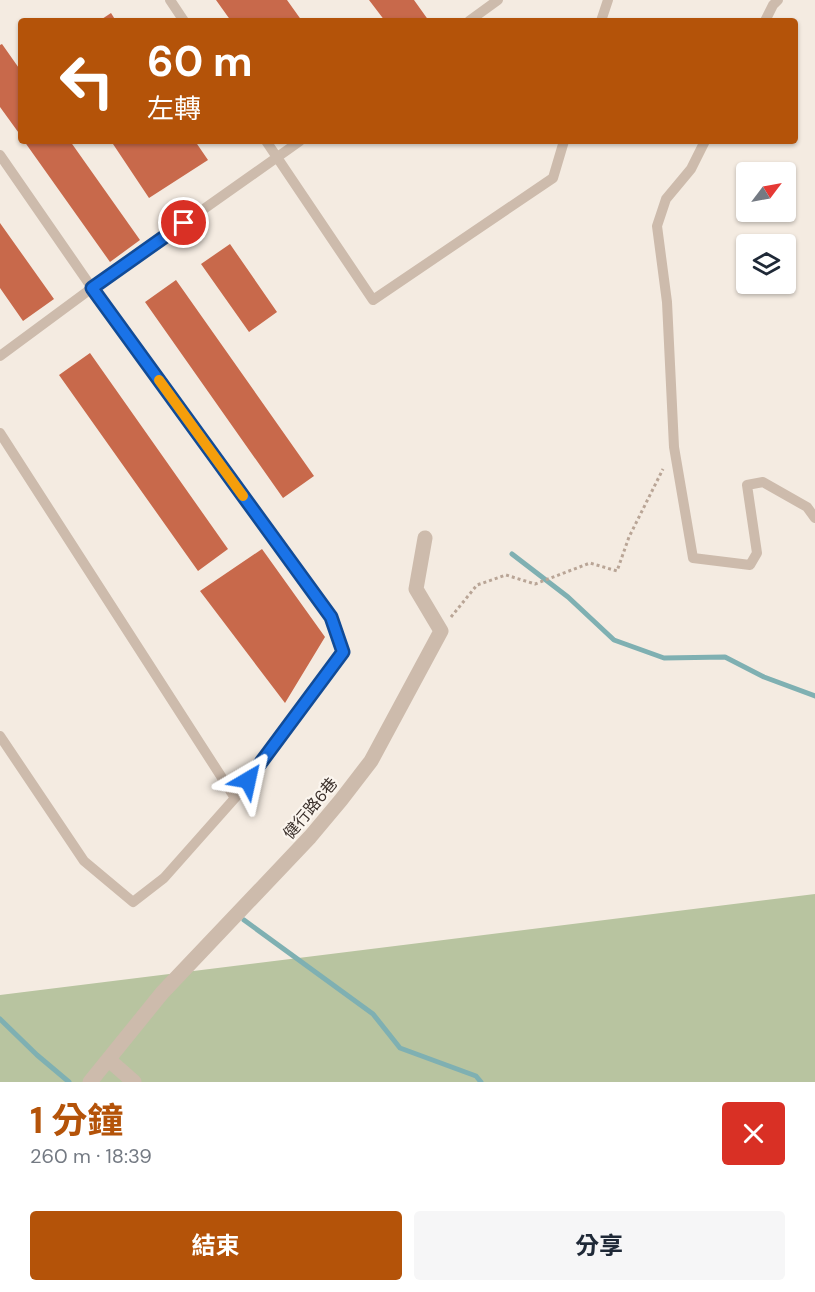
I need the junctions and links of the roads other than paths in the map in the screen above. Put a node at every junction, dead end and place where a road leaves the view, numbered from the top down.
1 (170, 0) edge
2 (498, 0) edge
3 (608, 0) edge
4 (778, 0) edge
5 (182, 18) edge
6 (473, 18) edge
7 (602, 18) edge
8 (766, 18) edge
9 (268, 144) edge
10 (296, 144) edge
11 (563, 144) edge
12 (704, 144) edge
13 (0, 155) edge
14 (277, 157) junction
15 (92, 288) junction
16 (0, 356) edge
17 (0, 433) edge
18 (815, 518) edge
19 (425, 538) dead end
20 (0, 736) edge
21 (235, 798) junction
22 (109, 1060) junction
23 (90, 1082) edge
24 (134, 1082) edge

1 - 5 lane
2 - 6 lane
3 - 7 lane
4 - 8 lane
9 - 14 lane
10 - 14 lane
11 - 14 lane
12 - 18 lane
13 - 15 lane
14 - 15 lane
15 - 16 lane
15 - 21 lane
17 - 21 lane
19 - 22 street, 健行路6巷
20 - 21 lane
22 - 23 street, 健行路6巷
22 - 24 street

